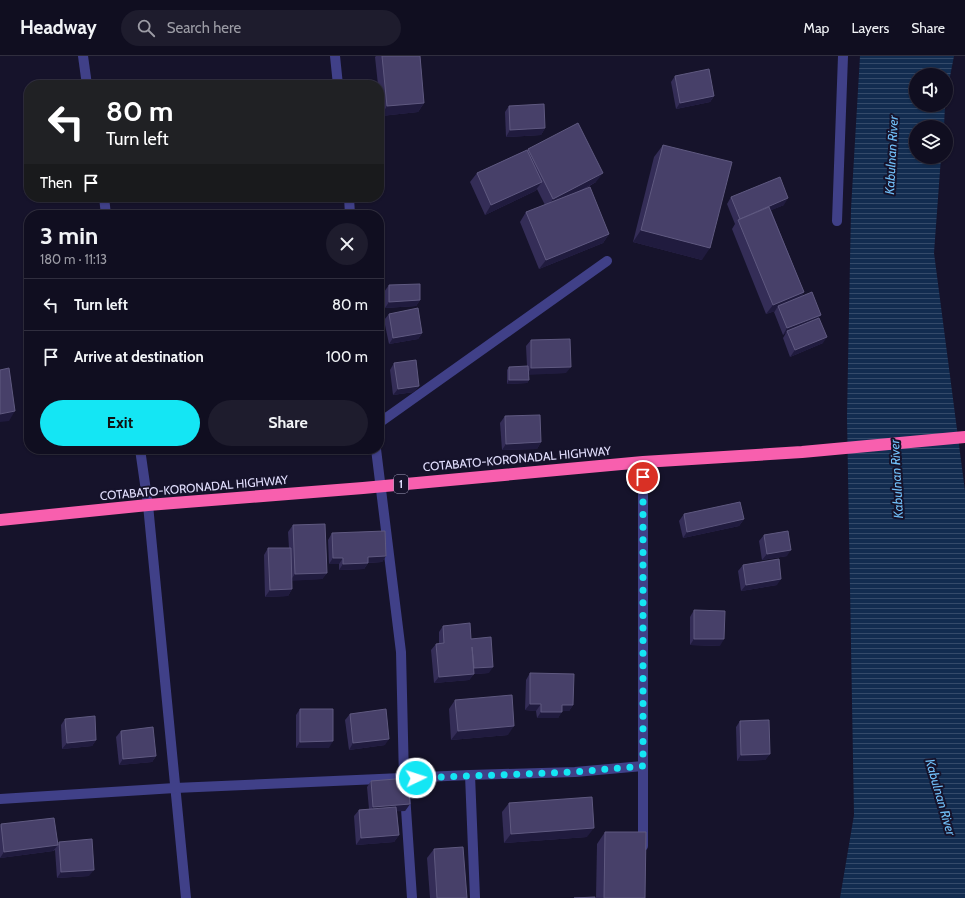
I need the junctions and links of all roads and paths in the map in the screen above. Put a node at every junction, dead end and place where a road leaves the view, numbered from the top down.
1 (83, 56) edge
2 (335, 56) edge
3 (843, 56) edge
4 (86, 80) edge
5 (337, 80) edge
6 (837, 221) dead end
7 (607, 261) dead end
8 (384, 419) edge
9 (965, 437) edge
10 (141, 454) edge
11 (377, 454) edge
12 (643, 462) junction
13 (382, 486) junction
14 (148, 505) junction
15 (0, 520) edge
16 (643, 766) junction
17 (470, 775) junction
18 (404, 779) junction
19 (175, 788) junction
20 (0, 799) edge
21 (643, 859) edge
22 (186, 898) edge
23 (412, 898) edge
24 (475, 898) edge

1 - 4 street
2 - 5 street
3 - 6 street
7 - 8 street
9 - 12 highway, COTABATO-KORONADAL HIGHWAY / 1
10 - 14 street
11 - 13 street
12 - 13 highway, COTABATO-KORONADAL HIGHWAY / 1
12 - 16 street
13 - 14 highway, COTABATO-KORONADAL HIGHWAY / 1
13 - 18 street
14 - 15 highway, COTABATO-KORONADAL HIGHWAY / 1
14 - 19 street
16 - 17 street
16 - 21 street
17 - 18 street
17 - 24 street
18 - 19 street
18 - 23 street
19 - 20 street
19 - 22 street

